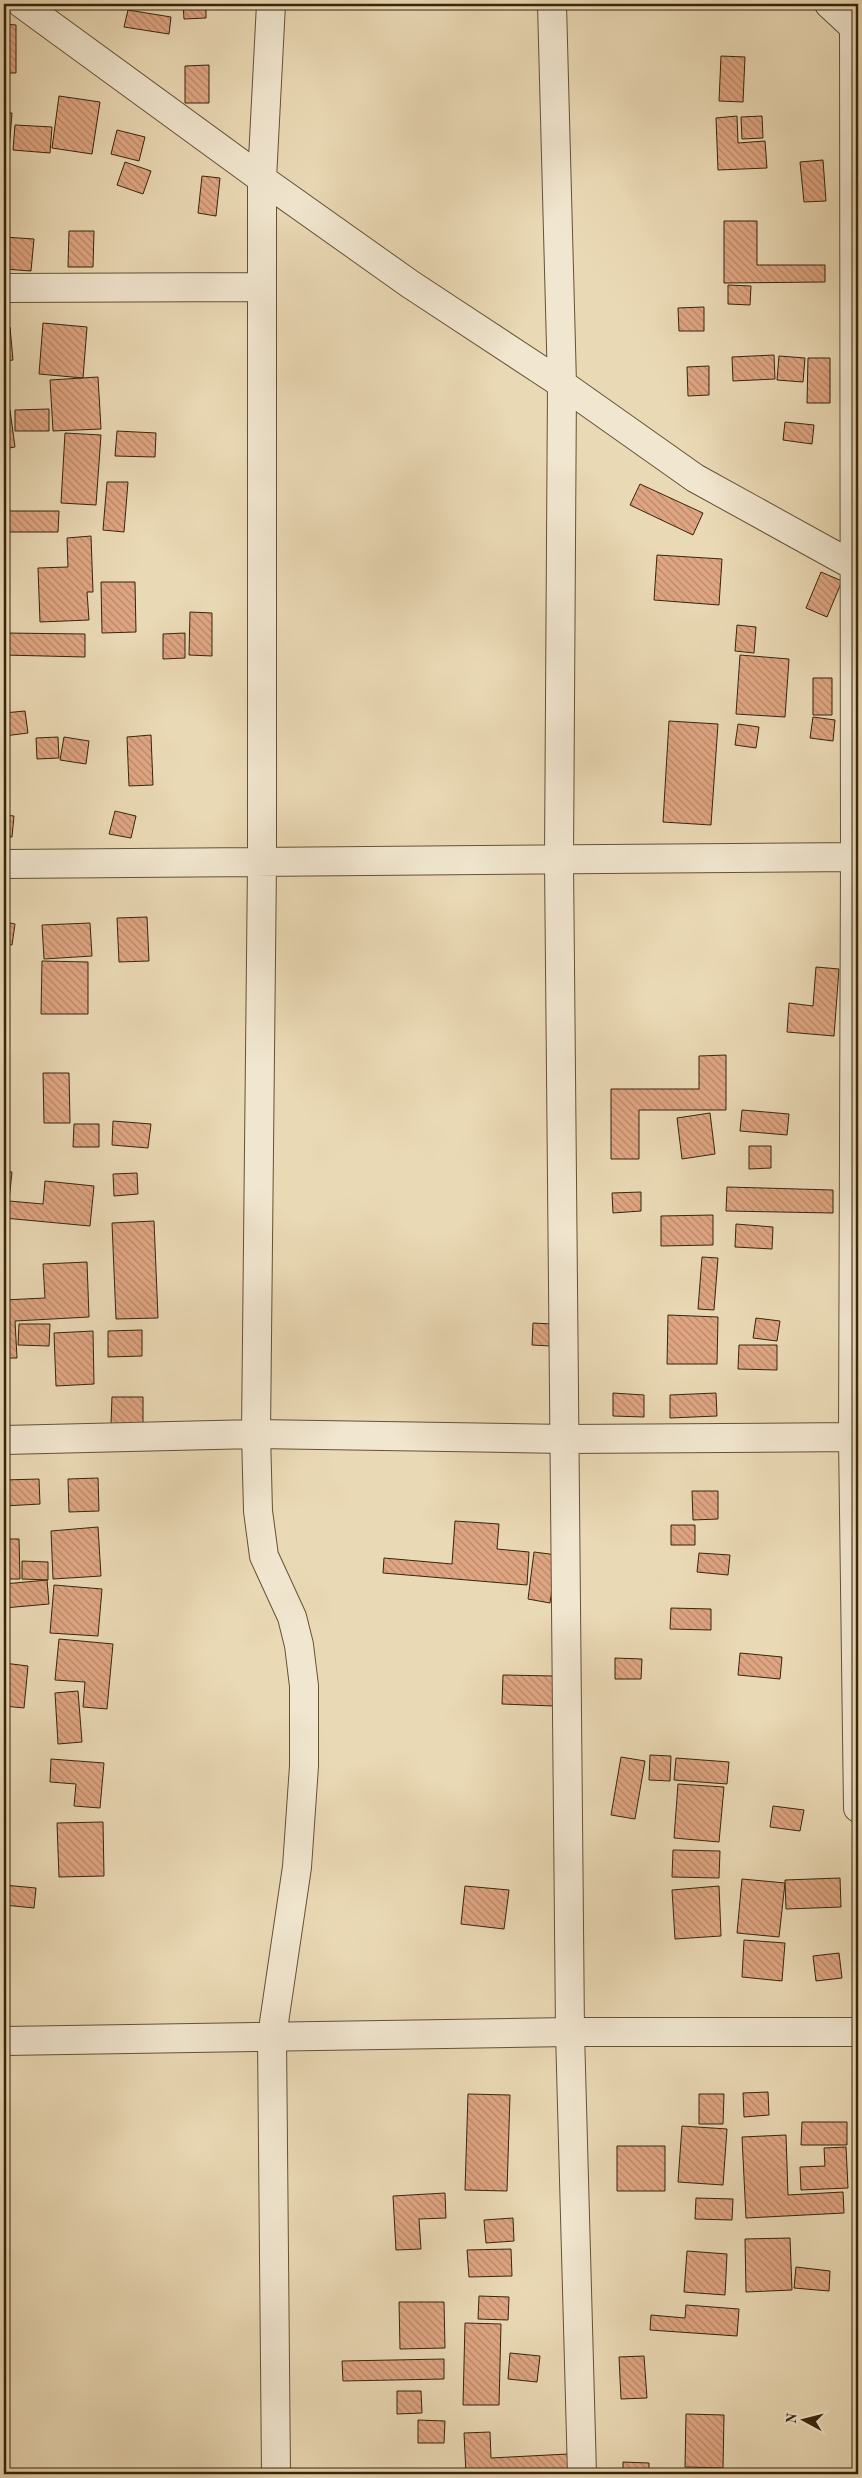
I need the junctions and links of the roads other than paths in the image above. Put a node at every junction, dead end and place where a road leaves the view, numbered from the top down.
1 (22, 4) edge
2 (270, 4) edge
3 (552, 4) edge
4 (829, 4) edge
5 (856, 28) edge
6 (262, 179) junction
7 (261, 287) junction
8 (4, 288) edge
9 (562, 384) junction
10 (857, 568) edge
11 (857, 857) edge
12 (559, 860) junction
13 (262, 863) junction
14 (4, 864) edge
15 (256, 1434) junction
16 (855, 1437) edge
17 (565, 1439) junction
18 (4, 1440) edge
19 (858, 1808) edge
20 (570, 2032) junction
21 (858, 2032) edge
22 (272, 2036) junction
23 (4, 2041) edge
24 (276, 2474) edge
25 (582, 2474) edge

1 - 6 street
2 - 6 street
3 - 9 street
4 - 5 street
5 - 10 street
6 - 7 street
6 - 9 street
7 - 8 street
7 - 13 street
9 - 10 street
9 - 12 street
10 - 11 street
11 - 12 street
11 - 16 street
12 - 13 street
12 - 17 street
13 - 14 street
13 - 15 street
15 - 17 street
15 - 18 street
15 - 22 street
16 - 17 street
16 - 19 street
17 - 20 street
20 - 21 street
20 - 22 street
20 - 25 street
22 - 23 street
22 - 24 street

